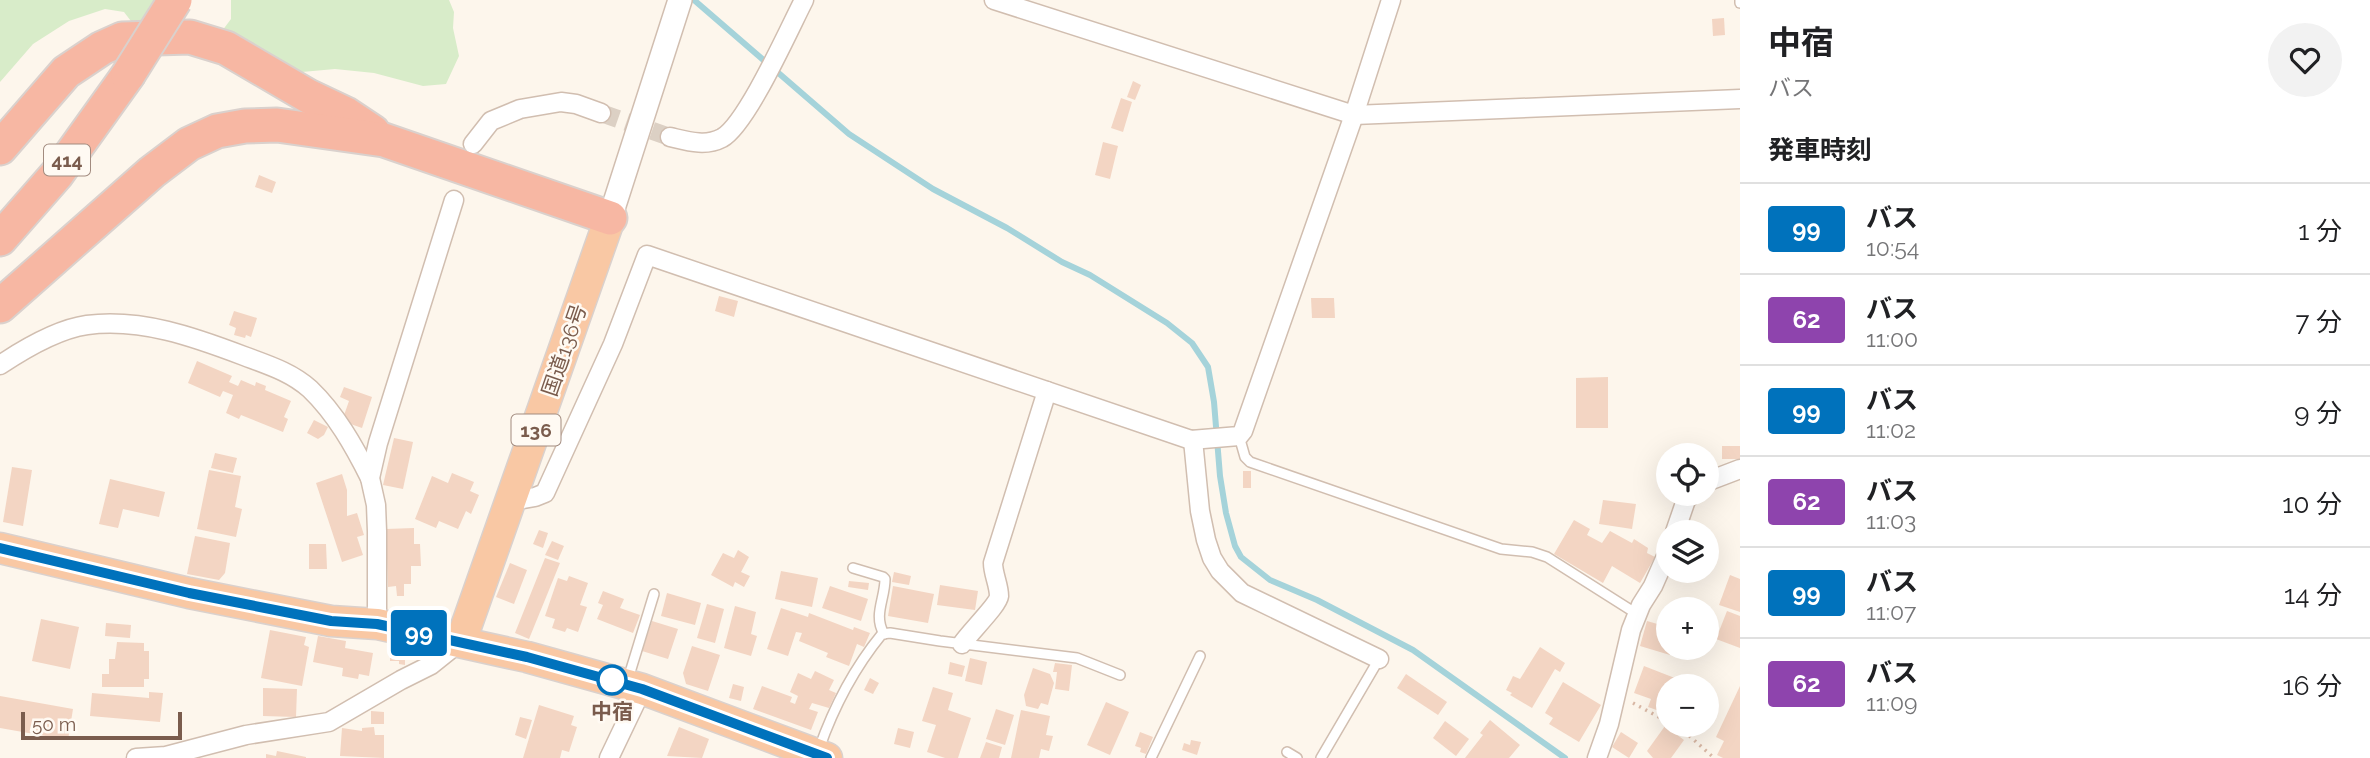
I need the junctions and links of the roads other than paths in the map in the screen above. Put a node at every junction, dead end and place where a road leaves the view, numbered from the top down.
1 (175, 0) edge
2 (680, 0) edge
3 (803, 0) edge
4 (994, 0) edge
5 (1391, 0) edge
6 (1740, 99) edge
7 (601, 113) tunnel mouth
8 (1354, 115) junction
9 (670, 137) tunnel mouth
10 (384, 140) junction
11 (474, 144) dead end
12 (0, 148) edge
13 (454, 200) dead end
14 (610, 218) junction
15 (0, 239) edge
16 (0, 306) edge
17 (0, 365) edge
18 (1047, 391) junction
19 (1237, 437) junction
20 (1195, 440) junction
21 (1740, 468) edge
22 (1719, 477) edge
23 (370, 478) junction
24 (512, 501) junction
25 (0, 548) edge
26 (853, 568) dead end
27 (1656, 579) edge
28 (654, 594) dead end
29 (1637, 614) junction
30 (377, 624) junction
31 (884, 634) junction
32 (461, 641) junction
33 (962, 644) junction
34 (1200, 656) dead end
35 (1378, 659) joint
36 (1119, 675) dead end
37 (634, 687) junction
38 (1287, 752) dead end
39 (822, 756) edge
40 (136, 758) edge
41 (609, 758) edge
42 (1151, 758) edge
43 (1297, 758) edge
44 (1321, 758) edge
45 (1597, 758) edge

1 - 15 highway, 414, bridge
2 - 14 street
3 - 9 street
4 - 8 street
5 - 8 street
6 - 8 street
7 - 11 street
8 - 19 street
10 - 12 highway
10 - 14 highway
10 - 16 highway
13 - 23 street
14 - 24 highway, 国道136号 / 136
17 - 23 street
18 - 20 street
18 - 24 street
18 - 33 street
19 - 20 street
19 - 29 lane
20 - 35 street
21 - 22 street
23 - 30 street
24 - 32 highway, 国道136号 / 136
25 - 30 highway
26 - 31 lane
27 - 29 street
28 - 37 lane
29 - 45 street
30 - 32 highway
31 - 33 lane
31 - 39 lane
32 - 37 highway
32 - 40 street
33 - 36 lane
34 - 42 lane
35 - 44 lane
37 - 39 highway
37 - 41 street
38 - 43 lane

